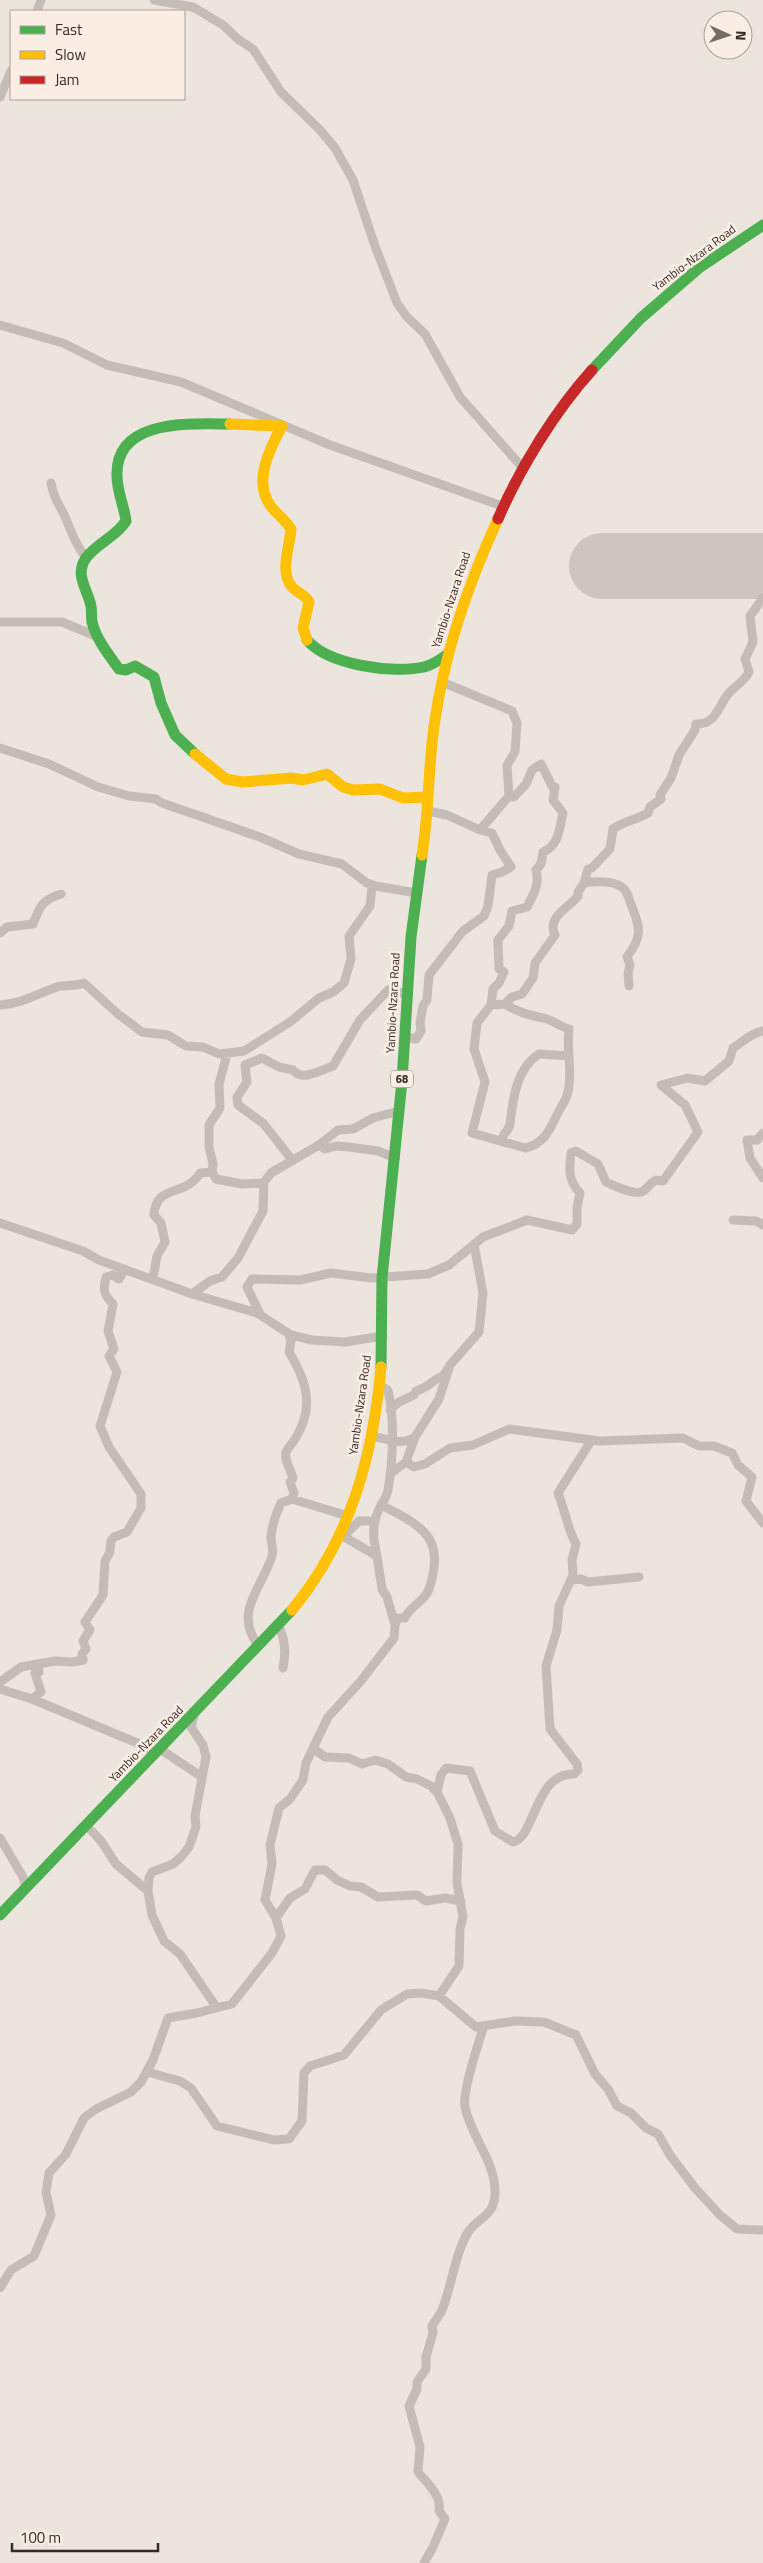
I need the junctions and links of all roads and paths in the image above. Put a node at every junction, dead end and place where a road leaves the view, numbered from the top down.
1 (154, 0) edge
2 (10, 72) edge
3 (0, 97) edge
4 (763, 225) edge
5 (0, 325) edge
6 (282, 426) junction
7 (522, 467) junction
8 (51, 483) dead end
9 (502, 506) junction
10 (86, 558) junction
11 (763, 598) edge
12 (0, 622) edge
13 (98, 637) junction
14 (448, 654) junction
15 (442, 682) junction
16 (0, 748) edge
17 (509, 796) junction
18 (428, 797) junction
19 (428, 811) junction
20 (480, 830) junction
21 (584, 883) junction
22 (376, 886) junction
23 (416, 893) junction
24 (61, 894) dead end
25 (0, 933) edge
26 (629, 986) dead end
27 (408, 996) junction
28 (505, 1004) junction
29 (0, 1005) edge
30 (491, 1005) junction
31 (763, 1031) edge
32 (405, 1037) junction
33 (227, 1054) junction
34 (569, 1056) junction
35 (237, 1097) junction
36 (220, 1108) junction
37 (399, 1111) junction
38 (763, 1134) edge
39 (502, 1141) junction
40 (319, 1145) junction
41 (395, 1158) junction
42 (292, 1160) junction
43 (212, 1172) junction
44 (763, 1178) edge
45 (264, 1183) junction
46 (733, 1220) dead end
47 (0, 1223) edge
48 (763, 1225) edge
49 (474, 1244) junction
50 (125, 1269) junction
51 (382, 1277) junction
52 (153, 1278) junction
53 (192, 1294) junction
54 (260, 1314) junction
55 (289, 1334) junction
56 (383, 1336) junction
57 (450, 1365) junction
58 (378, 1384) junction
59 (390, 1411) junction
60 (374, 1416) junction
61 (371, 1437) junction
62 (415, 1437) junction
63 (591, 1441) junction
64 (391, 1442) junction
65 (406, 1462) junction
66 (390, 1474) junction
67 (292, 1499) junction
68 (381, 1505) junction
69 (348, 1516) junction
70 (374, 1521) junction
71 (763, 1523) edge
72 (343, 1536) junction
73 (377, 1556) junction
74 (639, 1578) dead end
75 (571, 1580) junction
76 (277, 1624) junction
77 (395, 1625) junction
78 (258, 1645) junction
79 (38, 1665) junction
80 (283, 1668) dead end
81 (0, 1682) edge
82 (0, 1689) edge
83 (32, 1699) junction
84 (194, 1714) junction
85 (314, 1749) junction
86 (158, 1752) junction
87 (202, 1777) junction
88 (437, 1792) junction
89 (86, 1825) junction
90 (0, 1838) edge
91 (26, 1888) junction
92 (148, 1891) junction
93 (461, 1901) junction
94 (0, 1915) edge
95 (276, 1918) junction
96 (439, 1996) junction
97 (217, 2008) junction
98 (484, 2026) junction
99 (147, 2072) junction
100 (763, 2230) edge
101 (0, 2288) edge
102 (424, 2563) edge

1 - 7 street
2 - 3 street
4 - 7 main road, Yambio-Nzara Road / 68
5 - 6 street
6 - 9 street
6 - 10 main road
6 - 14 main road
7 - 9 main road, Yambio-Nzara Road / 68
8 - 10 street
9 - 14 main road, Yambio-Nzara Road / 68
10 - 13 main road
11 - 21 street
12 - 13 street
13 - 18 main road
14 - 15 main road, Yambio-Nzara Road / 68
15 - 17 street
15 - 18 main road, Yambio-Nzara Road / 68
16 - 22 street
17 - 20 street
17 - 30 street
18 - 19 main road, Yambio-Nzara Road / 68
19 - 20 street
19 - 23 main road, Yambio-Nzara Road / 68
20 - 32 street
21 - 26 street
21 - 28 street
22 - 23 street
22 - 33 street
23 - 27 main road, Yambio-Nzara Road / 68
24 - 25 street
27 - 32 main road, Yambio-Nzara Road / 68
27 - 35 street
28 - 30 street
28 - 34 street
29 - 33 street
30 - 39 street
31 - 49 street
32 - 37 main road, Yambio-Nzara Road / 68
33 - 36 street
34 - 39 street
34 - 39 street
35 - 36 street
35 - 42 street
36 - 43 street
37 - 40 street
37 - 41 main road, Yambio-Nzara Road / 68
38 - 44 street
40 - 41 street
40 - 42 street
41 - 51 main road, Yambio-Nzara Road / 68
42 - 45 street
43 - 45 street
43 - 52 street
45 - 53 street
46 - 48 street
47 - 50 street
49 - 51 street
49 - 57 street
50 - 52 street
50 - 79 street
51 - 54 street
51 - 56 main road, Yambio-Nzara Road / 68
52 - 53 street
53 - 54 street
54 - 55 street
55 - 56 street
55 - 67 street
56 - 58 main road, Yambio-Nzara Road / 68
57 - 59 street
57 - 62 street
58 - 59 street
58 - 60 main road, Yambio-Nzara Road / 68
59 - 60 street
59 - 64 street
60 - 61 main road, Yambio-Nzara Road / 68
61 - 64 street
61 - 69 main road, Yambio-Nzara Road / 68
62 - 64 street
62 - 65 street
63 - 65 street
63 - 71 street
63 - 75 street
64 - 66 street
65 - 66 street
66 - 68 street
67 - 69 street
67 - 78 street
68 - 70 street
68 - 77 street
69 - 72 main road, Yambio-Nzara Road / 68
70 - 72 street
70 - 73 street
72 - 73 street
72 - 76 main road, Yambio-Nzara Road / 68
73 - 77 street
74 - 75 street
75 - 88 street
76 - 78 main road, Yambio-Nzara Road / 68
76 - 80 street
77 - 85 street
78 - 84 main road, Yambio-Nzara Road / 68
79 - 81 street
79 - 83 street
82 - 83 street
83 - 86 street
84 - 86 main road, Yambio-Nzara Road / 68
84 - 87 street
85 - 88 street
85 - 95 street
86 - 87 street
86 - 89 main road, Yambio-Nzara Road / 68
87 - 92 street
88 - 93 street
89 - 91 main road, Yambio-Nzara Road / 68
89 - 92 street
90 - 91 street
91 - 94 main road, Yambio-Nzara Road / 68
92 - 97 street
93 - 95 street
93 - 96 street
95 - 97 street
96 - 98 street
96 - 99 street
97 - 99 street
98 - 100 street
98 - 102 street
99 - 101 street

